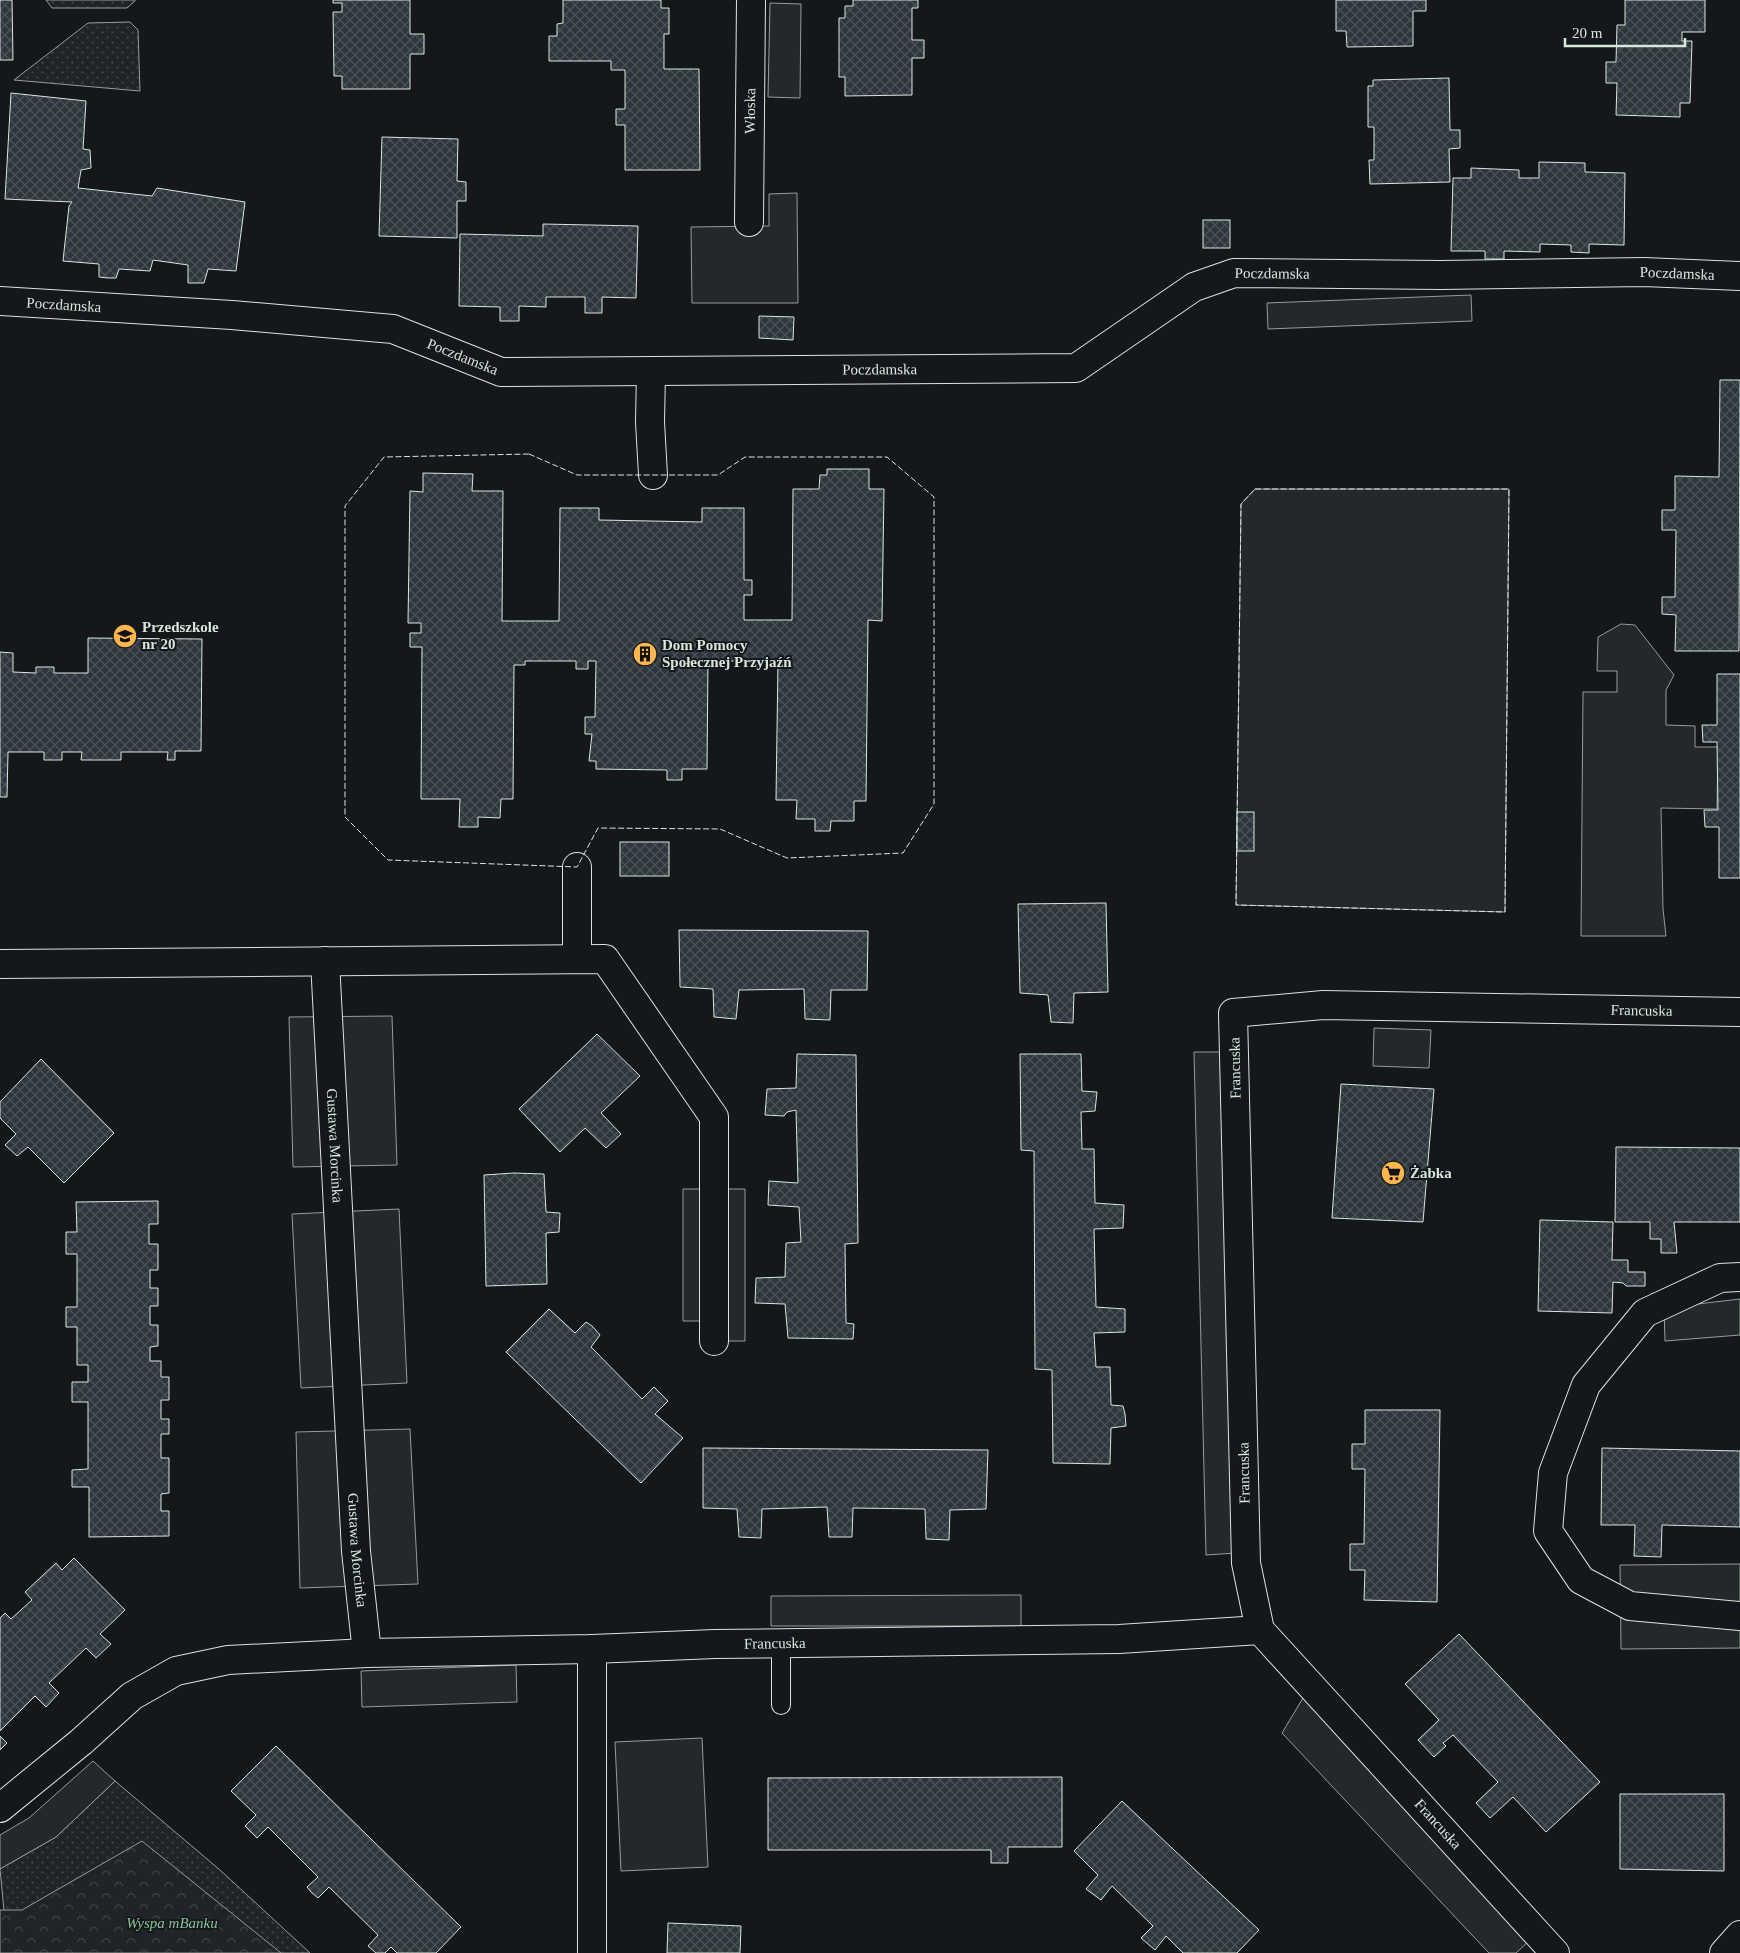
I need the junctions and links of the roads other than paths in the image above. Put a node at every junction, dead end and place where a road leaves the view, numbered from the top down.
1 (751, 0) edge
2 (749, 222) dead end
3 (1740, 276) edge
4 (0, 301) edge
5 (651, 372) junction
6 (652, 475) dead end
7 (577, 867) dead end
8 (578, 960) junction
9 (325, 962) junction
10 (0, 964) edge
11 (1740, 1012) edge
12 (1740, 1277) edge
13 (714, 1341) dead end
14 (1740, 1616) edge
15 (1260, 1630) junction
16 (781, 1644) junction
17 (592, 1650) junction
18 (367, 1654) junction
19 (781, 1705) dead end
20 (0, 1808) edge
21 (1740, 1935) edge
22 (592, 1953) edge
23 (1556, 1953) edge
24 (1724, 1953) edge

1 - 2 street, Włoska
3 - 5 street, Poczdamska
4 - 5 street, Poczdamska
5 - 6 street
7 - 8 street
8 - 9 street
8 - 13 street
9 - 10 street
9 - 18 street, Gustawa Morcinka
11 - 15 street, Francuska
12 - 14 street
15 - 16 street, Francuska
15 - 23 street, Francuska
16 - 17 street, Francuska
16 - 19 lane
17 - 18 street
17 - 22 street
18 - 20 street
21 - 24 street

